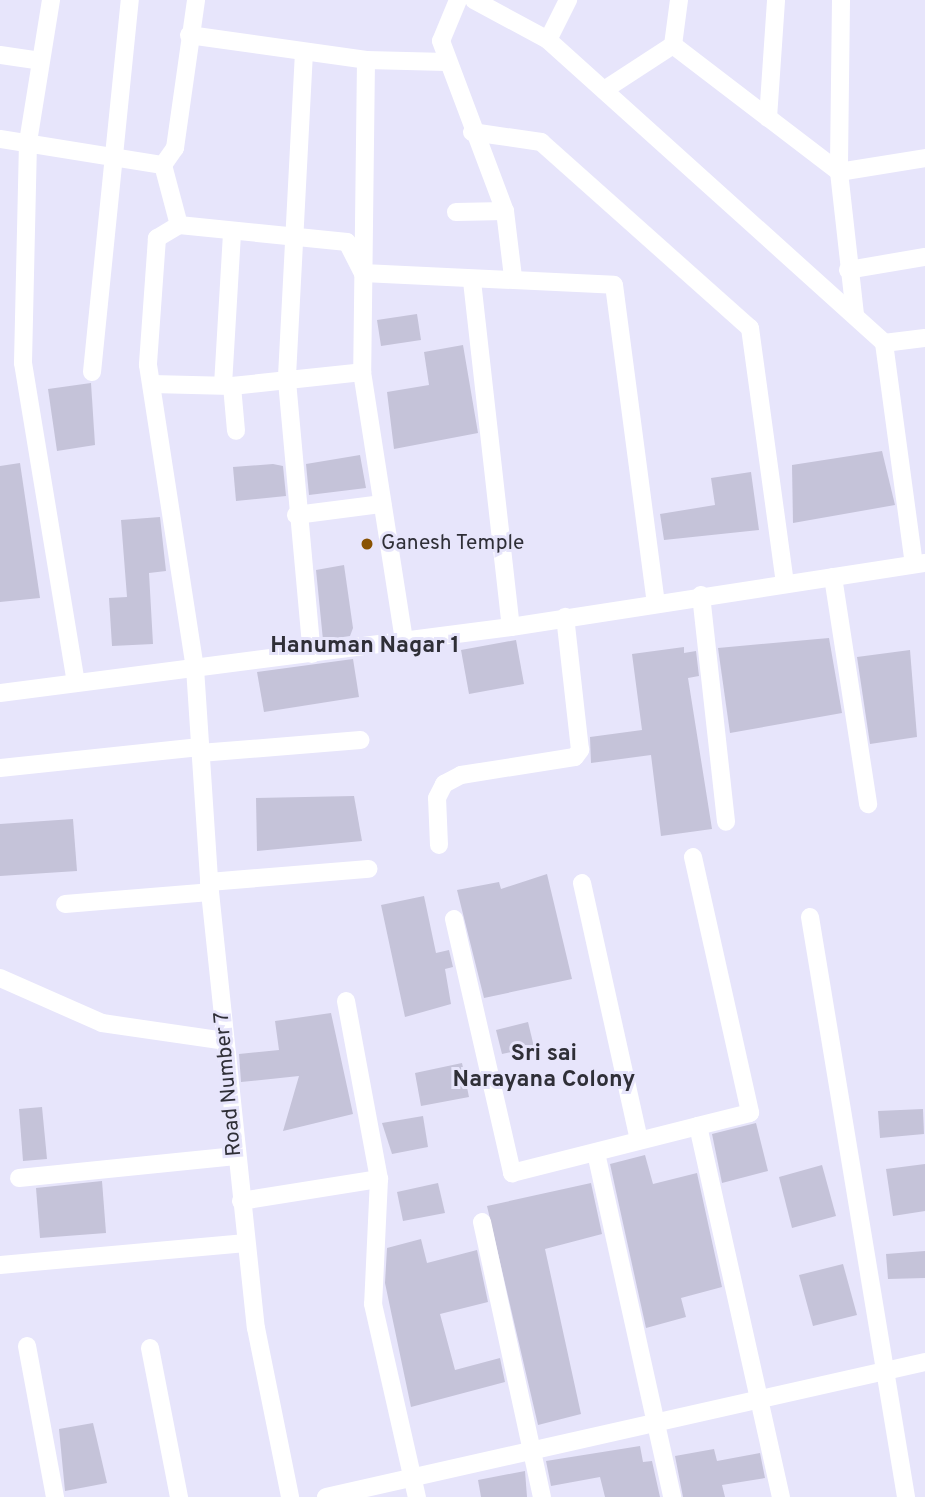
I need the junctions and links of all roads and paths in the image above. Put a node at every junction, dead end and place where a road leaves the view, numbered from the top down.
1 (51, 0) edge
2 (130, 0) edge
3 (196, 0) edge
4 (458, 0) edge
5 (474, 0) edge
6 (568, 0) edge
7 (678, 0) edge
8 (776, 0) edge
9 (841, 0) edge
10 (189, 35) junction
11 (548, 40) junction
12 (673, 45) junction
13 (304, 52) junction
14 (0, 55) edge
15 (366, 60) junction
16 (41, 61) junction
17 (447, 62) junction
18 (604, 90) junction
19 (768, 118) junction
20 (472, 132) junction
21 (0, 139) edge
22 (28, 142) junction
23 (112, 154) junction
24 (925, 158) edge
25 (163, 165) junction
26 (839, 172) junction
27 (505, 211) junction
28 (456, 212) dead end
29 (179, 225) junction
30 (232, 232) junction
31 (295, 237) junction
32 (925, 257) edge
33 (848, 270) junction
34 (362, 272) junction
35 (513, 277) junction
36 (472, 281) junction
37 (855, 315) junction
38 (925, 338) edge
39 (884, 343) junction
40 (92, 372) dead end
41 (362, 372) junction
42 (287, 381) junction
43 (152, 384) junction
44 (227, 385) junction
45 (236, 431) dead end
46 (382, 504) junction
47 (296, 515) junction
48 (920, 564) edge
49 (833, 577) junction
50 (785, 584) junction
51 (701, 595) junction
52 (656, 602) junction
53 (565, 617) junction
54 (511, 627) junction
55 (404, 640) junction
56 (312, 654) junction
57 (195, 668) junction
58 (76, 683) junction
59 (0, 693) edge
60 (360, 740) dead end
61 (200, 750) junction
62 (0, 768) edge
63 (869, 804) dead end
64 (726, 822) dead end
65 (439, 845) dead end
66 (693, 857) dead end
67 (368, 869) dead end
68 (582, 883) dead end
69 (210, 887) junction
70 (65, 904) dead end
71 (810, 917) dead end
72 (454, 919) dead end
73 (0, 978) edge
74 (346, 1001) dead end
75 (225, 1041) junction
76 (698, 1126) junction
77 (639, 1140) junction
78 (596, 1153) junction
79 (236, 1156) junction
80 (19, 1178) dead end
81 (379, 1179) junction
82 (241, 1201) junction
83 (482, 1222) dead end
84 (246, 1243) junction
85 (0, 1265) edge
86 (27, 1346) dead end
87 (150, 1348) dead end
88 (925, 1362) edge
89 (883, 1371) junction
90 (760, 1399) junction
91 (655, 1422) junction
92 (532, 1450) junction
93 (412, 1476) junction
94 (55, 1497) edge
95 (179, 1497) edge
96 (290, 1497) edge
97 (327, 1497) edge
98 (417, 1497) edge
99 (542, 1497) edge
100 (672, 1497) edge
101 (781, 1497) edge
102 (906, 1497) edge

1 - 16 street
2 - 23 street
3 - 10 street
4 - 17 street
5 - 11 street
6 - 11 street
7 - 12 street
8 - 19 street
9 - 26 street
10 - 13 street
10 - 25 street
11 - 18 street
12 - 18 street
12 - 19 street
13 - 15 street
13 - 31 street
14 - 16 street
15 - 17 street
15 - 34 street
16 - 22 street
17 - 20 street
18 - 37 street
19 - 26 street
20 - 27 street
20 - 50 street
21 - 22 street
22 - 23 street
22 - 58 street
23 - 25 street
23 - 40 street
24 - 26 street
25 - 29 street
26 - 33 street
27 - 28 street
27 - 35 street
29 - 30 street
29 - 43 street, Road Number 7
30 - 31 street
30 - 44 street
31 - 34 street
31 - 42 street
32 - 33 street
33 - 37 street
34 - 36 street
34 - 41 street
35 - 36 street
35 - 52 street
36 - 54 street
37 - 39 street
38 - 39 street
39 - 48 street
41 - 42 street
41 - 46 street
42 - 44 street
42 - 47 street
43 - 44 street
43 - 57 street, Road Number 7
44 - 45 street
46 - 47 street
46 - 55 street
47 - 56 street
48 - 49 street
49 - 50 street
49 - 63 street
50 - 51 street
51 - 52 street
51 - 64 street
52 - 53 street
53 - 54 street
53 - 65 street
54 - 55 street
55 - 56 street
56 - 57 street
57 - 58 street
57 - 61 street, Road Number 7
58 - 59 street
60 - 61 street
61 - 62 street
61 - 69 street, Road Number 7
66 - 76 street
67 - 69 street
68 - 77 street
69 - 70 street
69 - 75 street, Road Number 7
71 - 89 street
72 - 78 street
73 - 75 street
74 - 81 street
75 - 79 street, Road Number 7
76 - 77 street
76 - 90 street
77 - 78 street
78 - 91 street
79 - 80 street
79 - 82 street, Road Number 7
81 - 82 street
81 - 93 street
82 - 84 street, Road Number 7
83 - 92 street
84 - 85 street
84 - 96 street, Road Number 7
86 - 94 street
87 - 95 street
88 - 89 street
89 - 90 street
89 - 102 street
90 - 91 street
90 - 101 street
91 - 92 street
91 - 100 street
92 - 93 street
92 - 99 street
93 - 97 street
93 - 98 street

